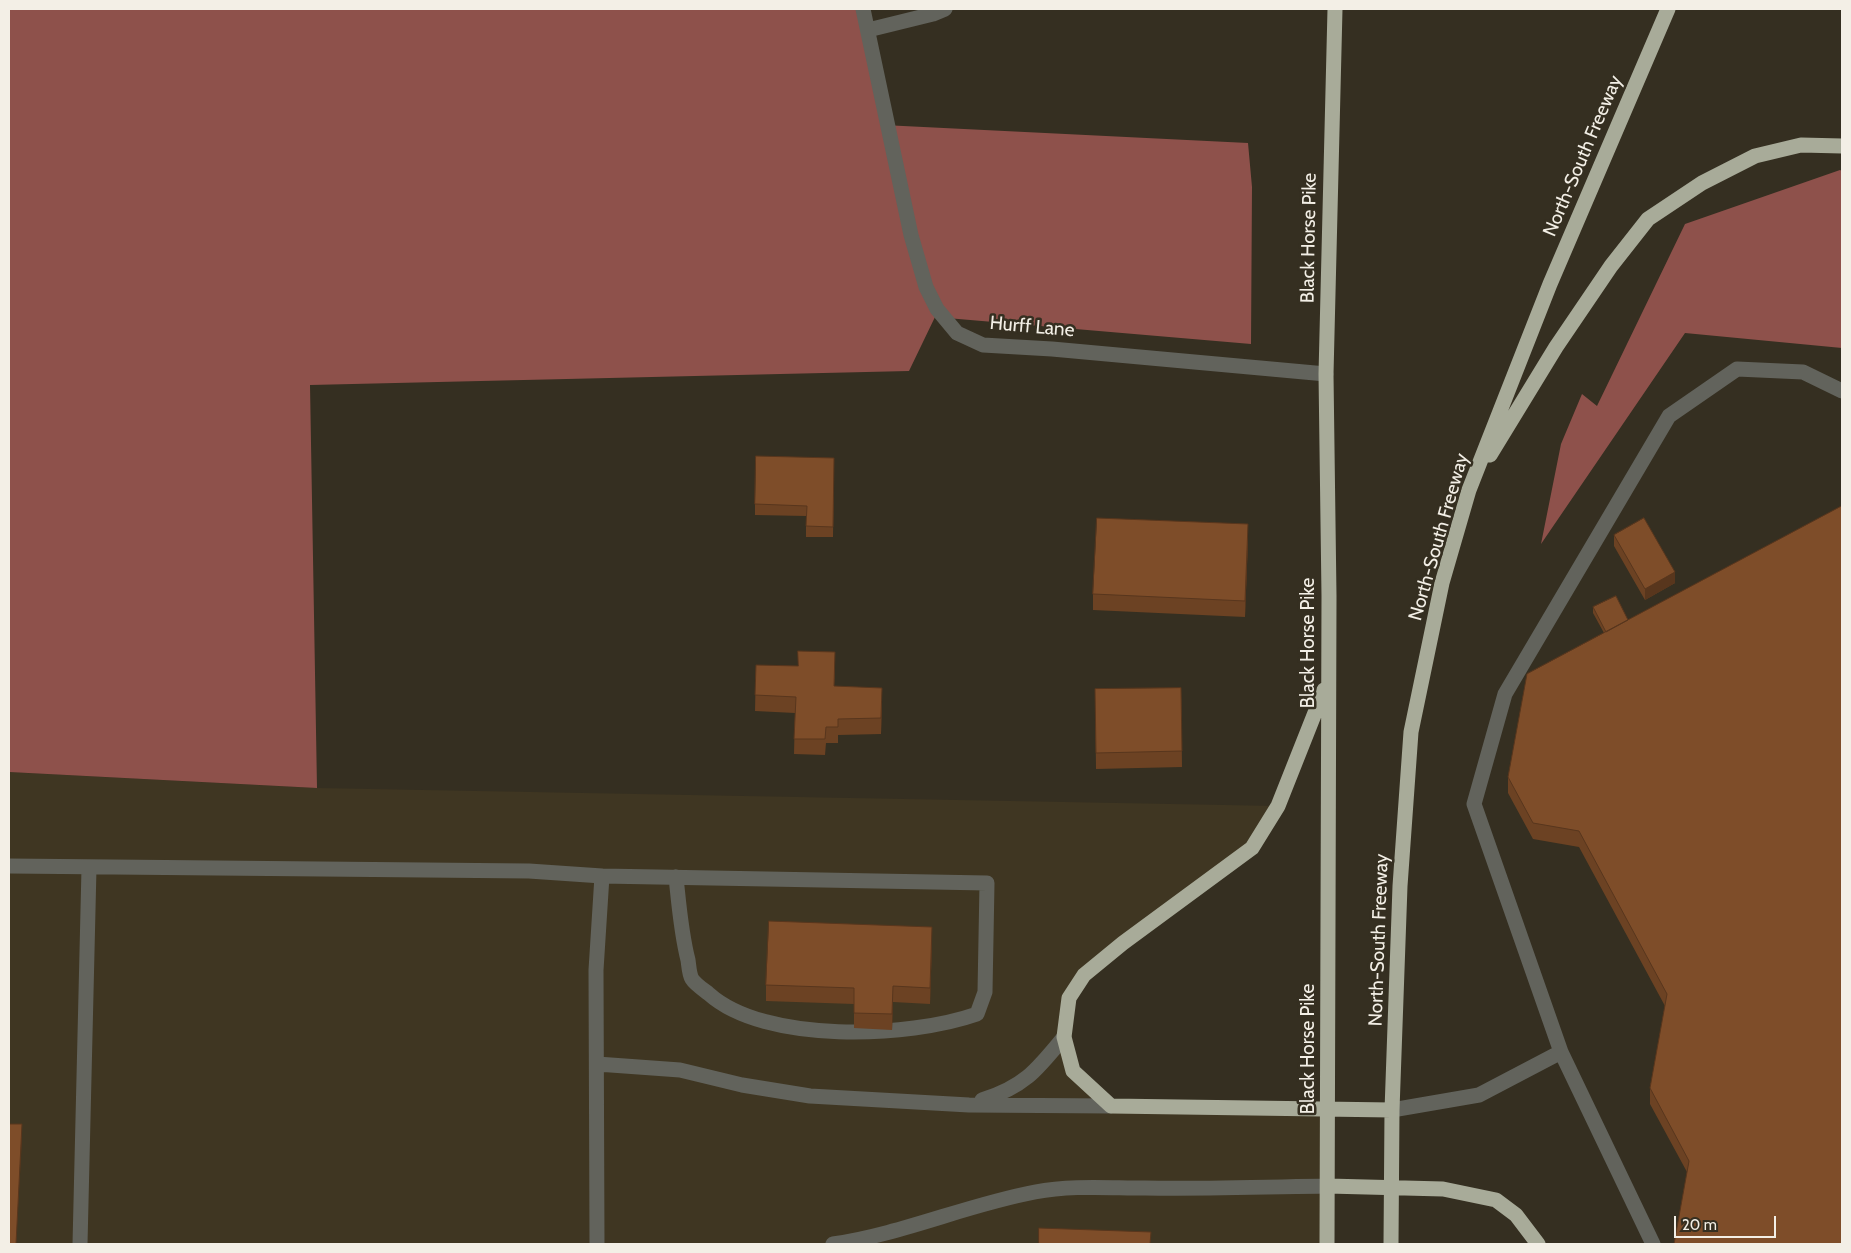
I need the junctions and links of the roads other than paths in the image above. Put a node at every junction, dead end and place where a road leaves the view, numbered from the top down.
1 (863, 9) edge
2 (945, 9) edge
3 (1335, 9) edge
4 (1668, 9) edge
5 (868, 30) junction
6 (1842, 146) edge
7 (1326, 374) junction
8 (1842, 391) edge
9 (1469, 490) junction
10 (1328, 681) junction
11 (9, 866) edge
12 (89, 868) junction
13 (602, 876) junction
14 (676, 877) junction
15 (1064, 1037) junction
16 (1561, 1052) junction
17 (597, 1064) junction
18 (969, 1105) junction
19 (1111, 1106) junction
20 (1329, 1107) junction
21 (1392, 1110) junction
22 (1328, 1186) junction
23 (1391, 1186) junction
24 (80, 1244) edge
25 (597, 1244) edge
26 (833, 1244) edge
27 (1327, 1244) edge
28 (1391, 1244) edge
29 (1538, 1244) edge
30 (1653, 1244) edge

1 - 5 street, Hurff Lane
2 - 5 street
3 - 7 highway, Black Horse Pike
4 - 9 highway, North-South Freeway
5 - 7 street, Hurff Lane
6 - 9 highway
7 - 10 highway, Black Horse Pike
8 - 16 street
9 - 21 highway, North-South Freeway
10 - 15 highway
10 - 20 highway, Black Horse Pike
11 - 12 street
12 - 13 street
12 - 24 street
13 - 14 street
13 - 17 street
14 - 14 street
15 - 18 street
15 - 19 highway
16 - 21 street
16 - 30 street
17 - 18 street
17 - 25 street
18 - 19 street
19 - 20 highway
20 - 21 highway
20 - 22 highway, Black Horse Pike
21 - 23 highway
22 - 23 highway
22 - 26 street
22 - 27 highway, Black Horse Pike
23 - 28 highway
23 - 29 highway

